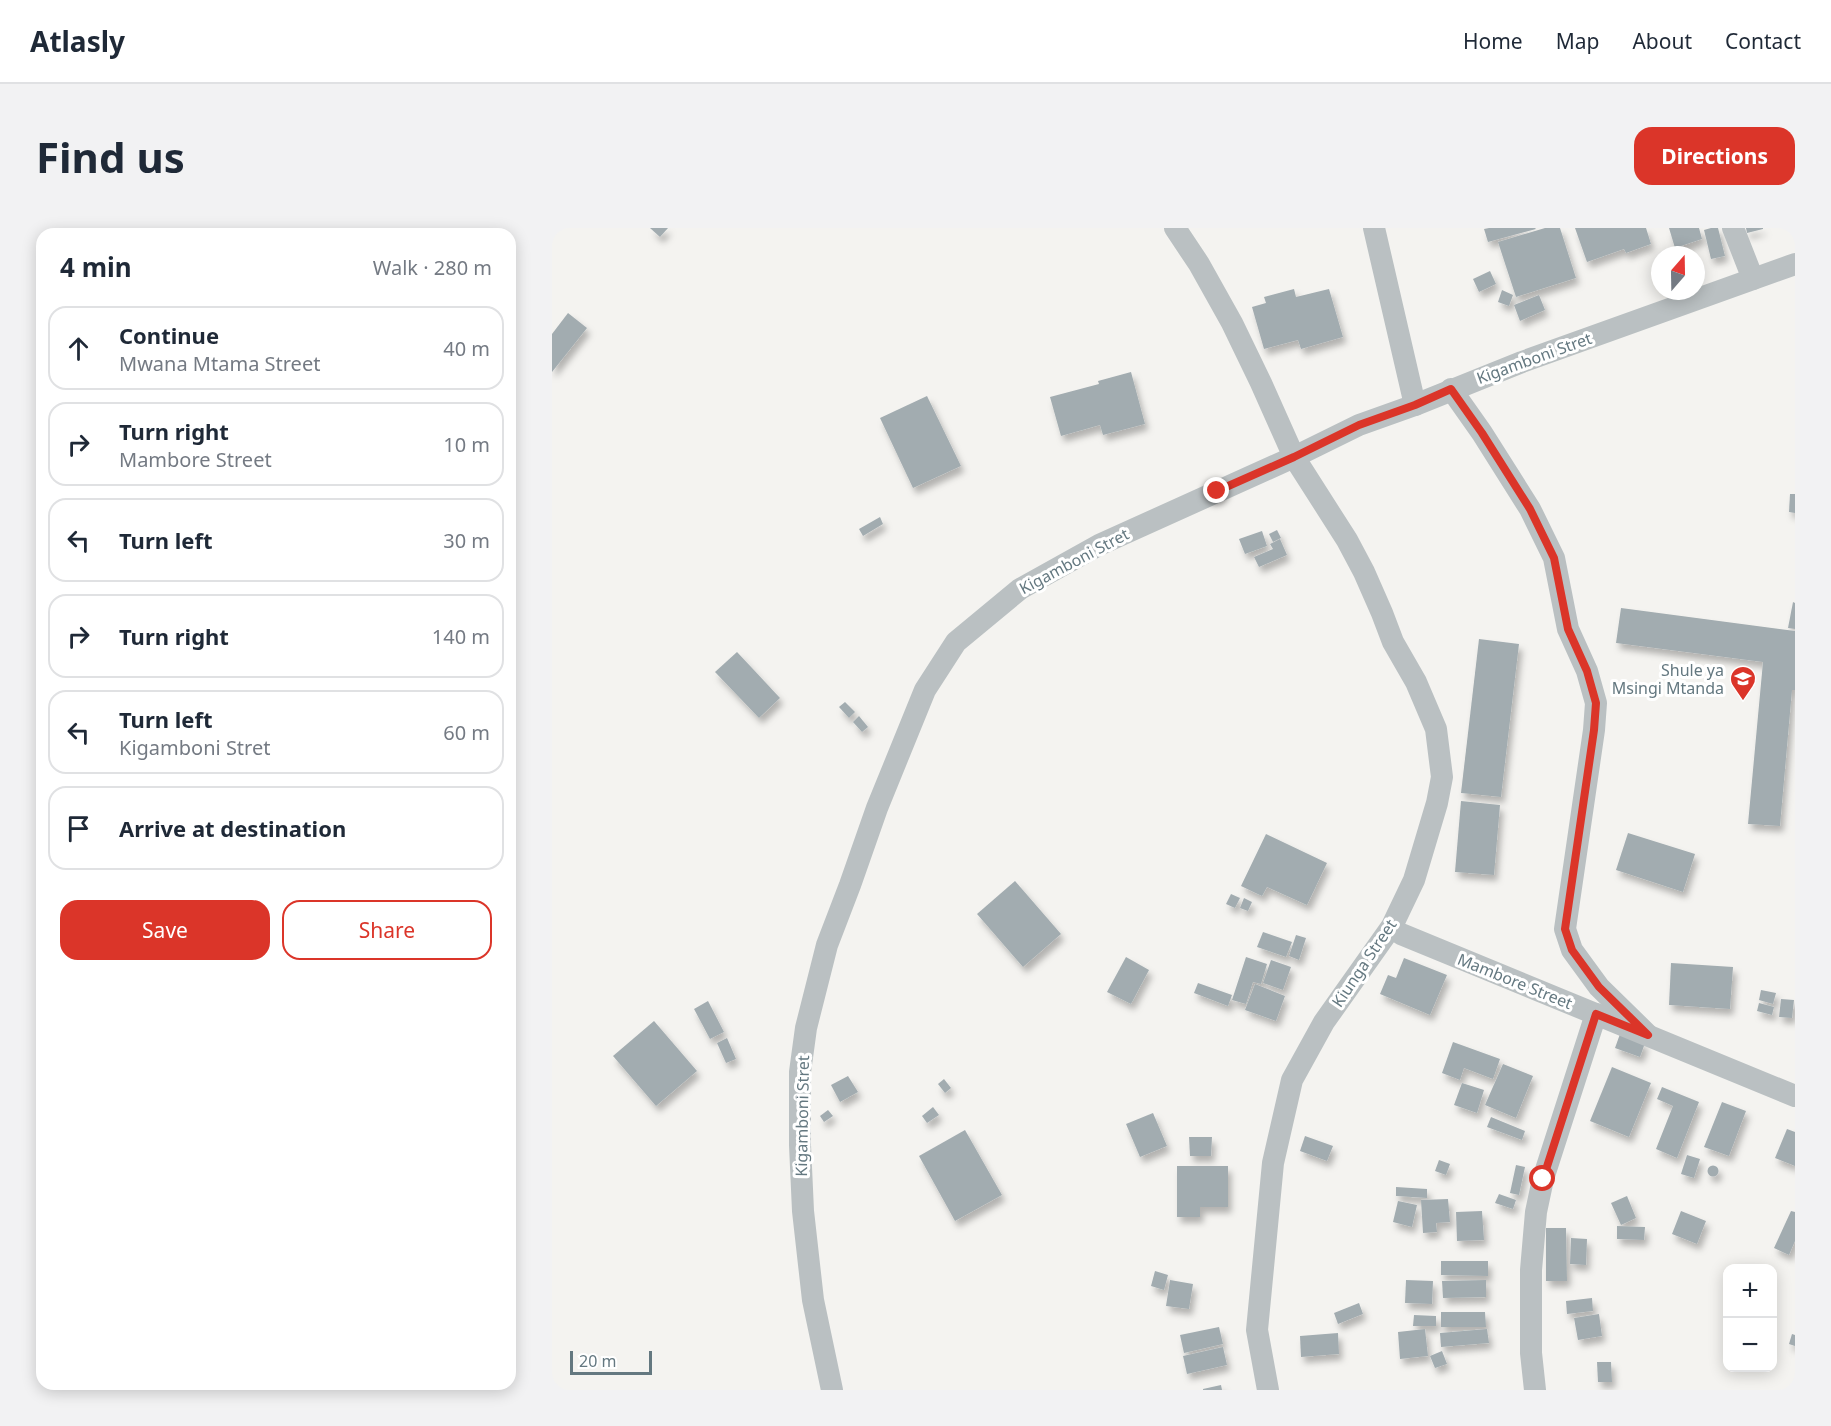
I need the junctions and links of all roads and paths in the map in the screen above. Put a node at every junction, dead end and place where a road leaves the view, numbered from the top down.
1 (1175, 228) edge
2 (1374, 228) edge
3 (1733, 228) edge
4 (1795, 264) edge
5 (1753, 279) junction
6 (1451, 389) junction
7 (1415, 405) junction
8 (1294, 457) junction
9 (1401, 934) dead end
10 (1596, 1014) junction
11 (1648, 1035) junction
12 (1795, 1096) edge
13 (832, 1390) edge
14 (1268, 1390) edge
15 (1535, 1390) edge

1 - 8 street, Kiunga Street
2 - 7 street
3 - 5 street
4 - 5 street, Kigamboni Stret
5 - 6 street, Kigamboni Stret
6 - 7 street, Kigamboni Stret
6 - 11 street
7 - 8 street, Kigamboni Stret
8 - 13 street, Kigamboni Stret
8 - 14 street, Kiunga Street
9 - 10 street, Mambore Street
10 - 11 street, Mambore Street
10 - 15 street
11 - 12 street, Mambore Street

